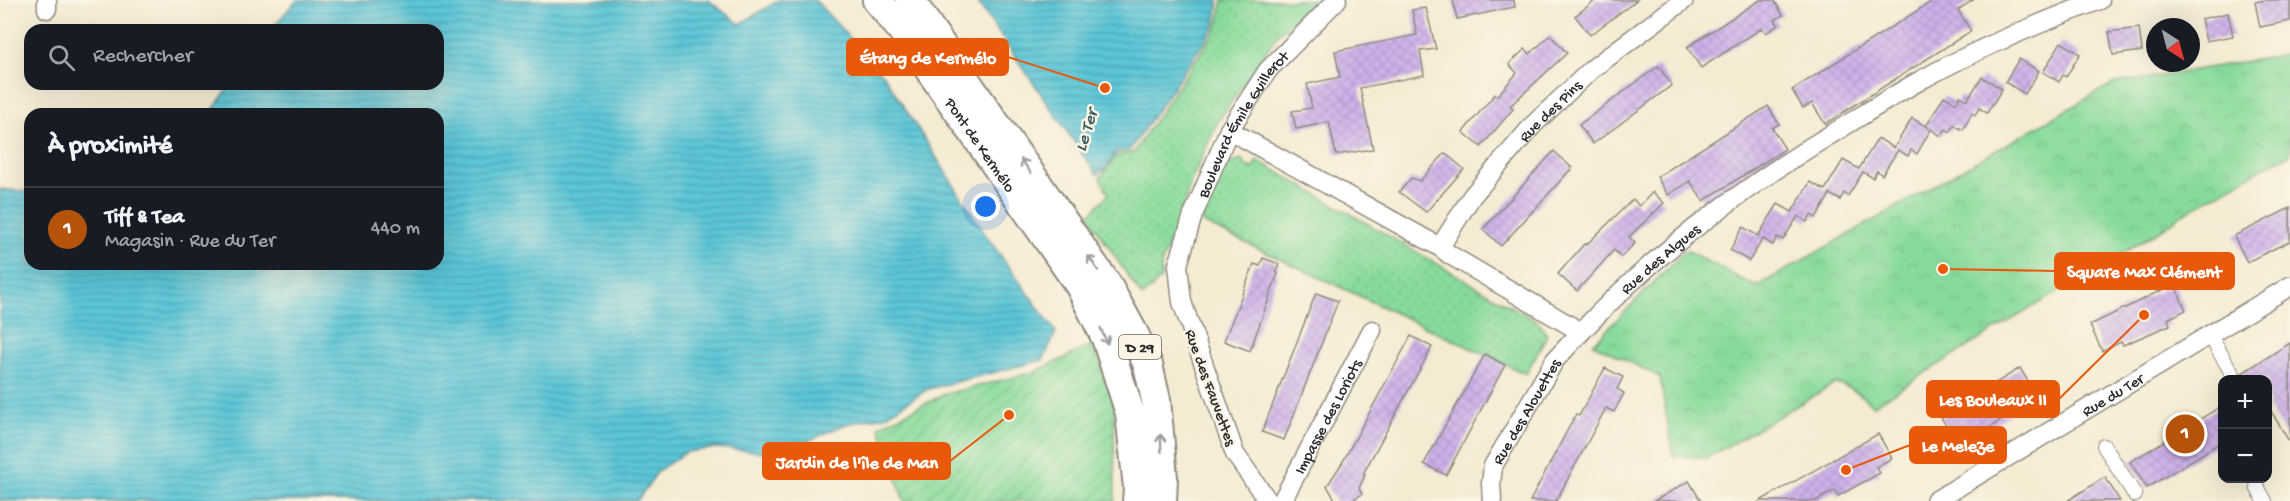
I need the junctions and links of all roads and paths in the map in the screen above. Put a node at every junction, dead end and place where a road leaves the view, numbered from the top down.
1 (877, 0) edge
2 (910, 0) edge
3 (1337, 0) edge
4 (2100, 0) edge
5 (1676, 2) edge
6 (1229, 130) junction
7 (1051, 223) junction
8 (1440, 247) junction
9 (1178, 265) joint
10 (2290, 286) edge
11 (1372, 330) dead end
12 (1581, 332) junction
13 (2210, 334) junction
14 (2233, 375) edge
15 (1130, 413) junction
16 (2104, 446) dead end
17 (2257, 488) dead end
18 (2135, 495) dead end
19 (1122, 501) edge
20 (1137, 501) edge
21 (1162, 501) edge
22 (1268, 501) edge
23 (1282, 501) edge
24 (1492, 501) edge
25 (1935, 501) edge
26 (2265, 501) edge

1 - 7 main road, Pont de Kermélo / D 29
7 -> 2 main road, Pont de Kermélo / D 29
3 - 6 street, Boulevard Émile Guillerot
4 - 12 street, Rue des Algues
5 - 8 street, Rue des Pins
6 - 8 street
6 - 9 street, Boulevard Émile Guillerot
7 -> 15 main road, D 29
21 -> 7 main road, D 29
8 - 12 street
9 - 22 street, Rue des Fauvettes
10 - 13 street, Rue du Ter
11 - 23 street, Impasse des Loriots
12 - 24 street, Rue des Alouettes
13 - 14 street
13 - 25 street, Rue du Ter
15 - 19 main road
15 - 20 main road, D 29
16 - 18 street
17 - 26 street

